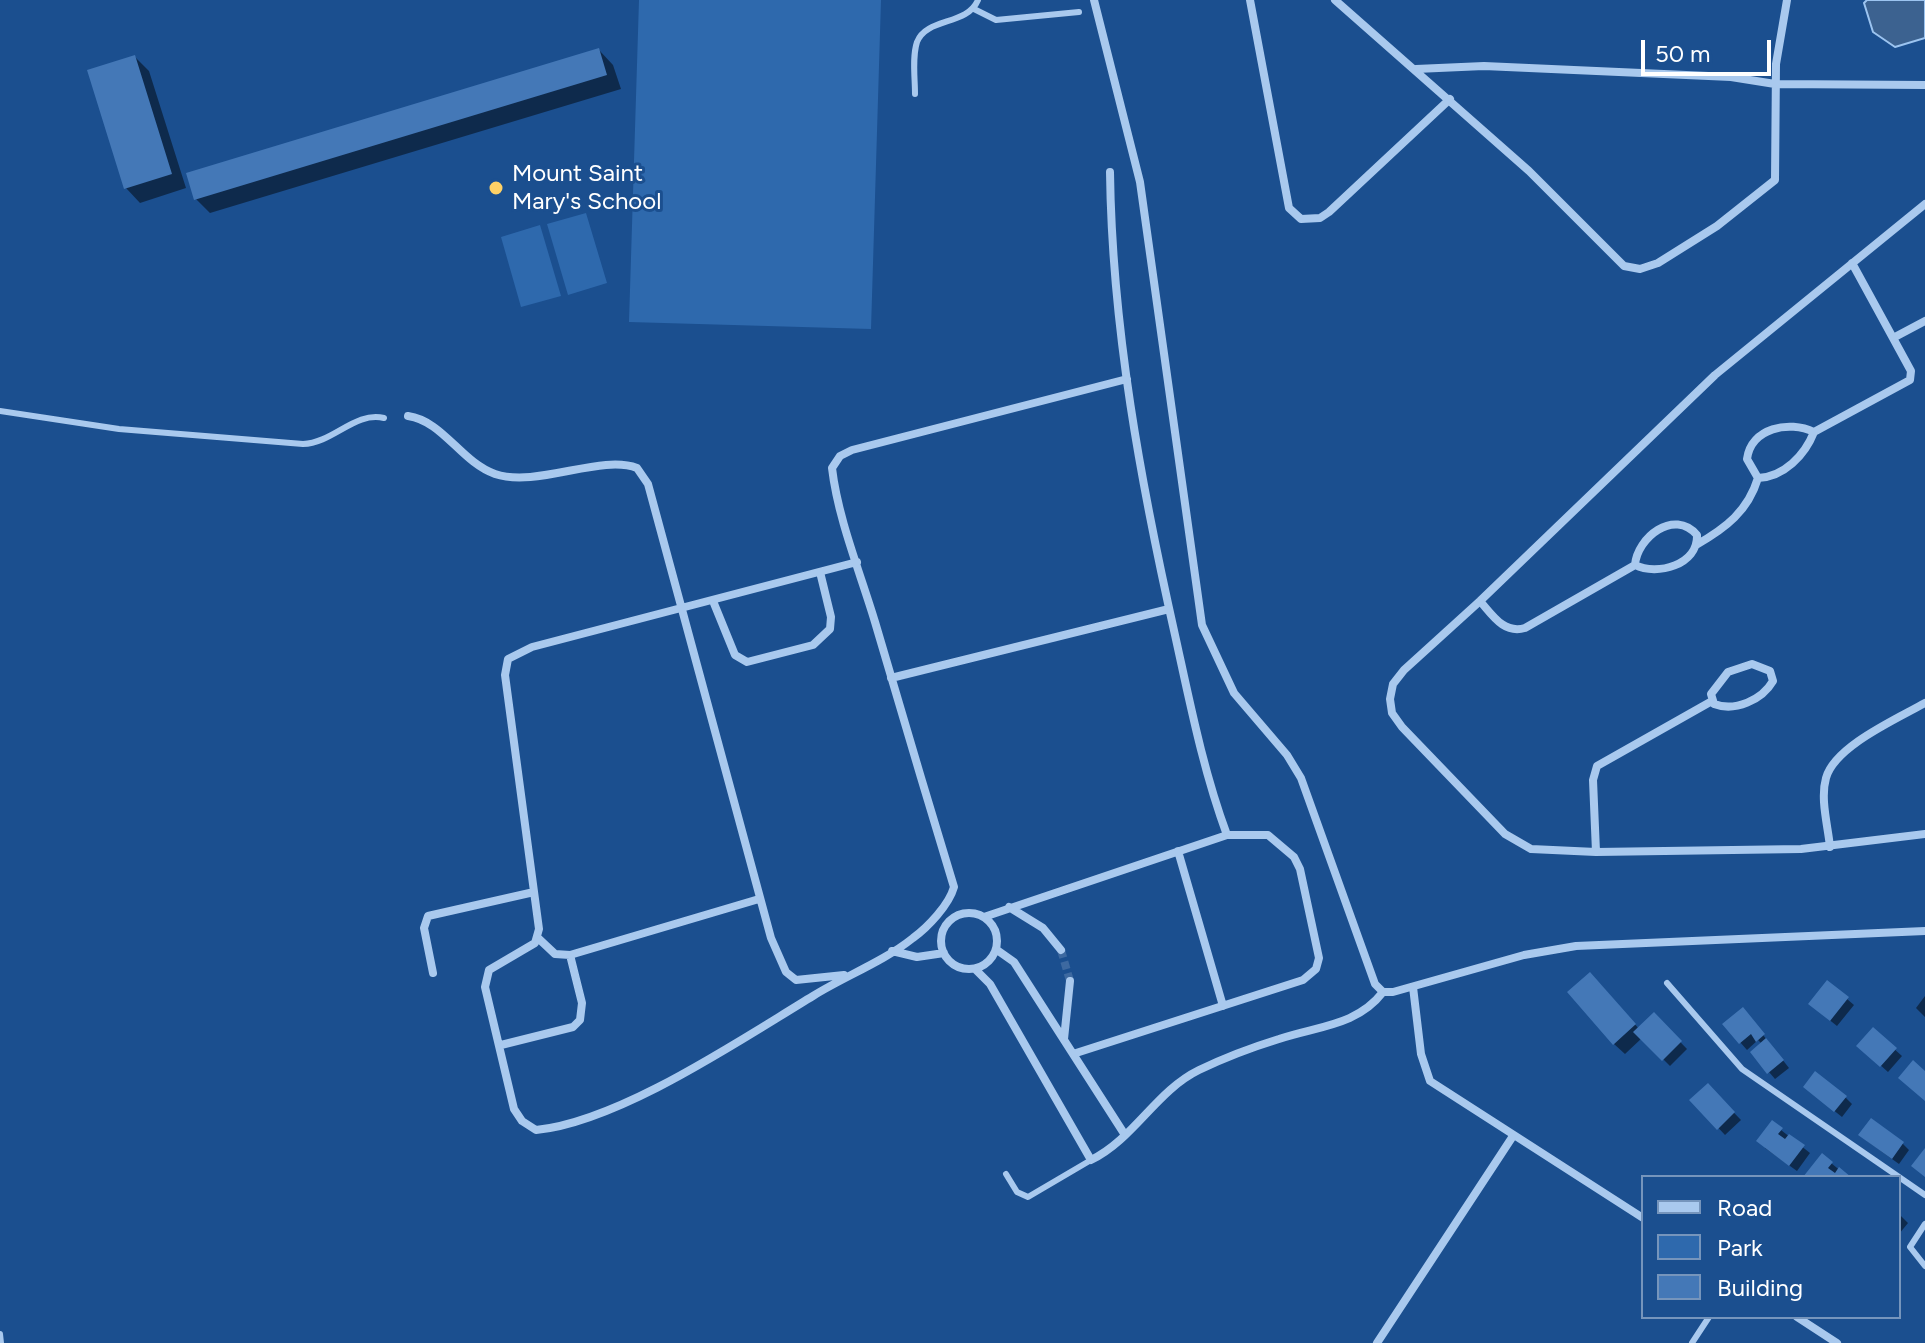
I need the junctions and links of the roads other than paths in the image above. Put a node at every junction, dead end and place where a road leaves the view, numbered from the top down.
1 (978, 0) edge
2 (1094, 0) edge
3 (1250, 0) edge
4 (1335, 0) edge
5 (1787, 0) edge
6 (974, 9) junction
7 (1079, 12) dead end
8 (1416, 69) junction
9 (1775, 84) junction
10 (1925, 85) edge
11 (915, 94) dead end
12 (1450, 99) junction
13 (1110, 172) dead end
14 (1925, 204) edge
15 (1852, 263) junction
16 (1925, 321) edge
17 (1893, 338) junction
18 (1127, 379) junction
19 (0, 411) edge
20 (408, 416) dead end
21 (384, 418) dead end
22 (1814, 432) junction
23 (1758, 478) junction
24 (1695, 546) junction
25 (857, 562) junction
26 (1635, 565) junction
27 (820, 572) junction
28 (713, 601) junction
29 (1480, 601) junction
30 (683, 608) junction
31 (1169, 609) junction
32 (891, 678) junction
33 (1712, 701) junction
34 (1925, 703) edge
35 (1925, 834) edge
36 (1227, 835) junction
37 (1830, 847) junction
38 (1178, 851) junction
39 (1596, 852) junction
40 (534, 892) junction
41 (951, 894) junction
42 (759, 899) junction
43 (1009, 907) junction
44 (961, 913) junction
45 (984, 917) junction
46 (933, 918) junction
47 (1925, 931) edge
48 (941, 936) junction
49 (538, 938) junction
50 (997, 950) junction
51 (1061, 950) tunnel mouth
52 (892, 951) junction
53 (944, 953) junction
54 (570, 955) junction
55 (975, 969) junction
56 (433, 973) dead end
57 (851, 974) junction
58 (1070, 981) tunnel mouth
59 (1667, 983) dead end
60 (1413, 987) junction
61 (1383, 992) junction
62 (1223, 1006) junction
63 (1064, 1040) junction
64 (501, 1045) junction
65 (1073, 1054) junction
66 (1125, 1135) junction
67 (1513, 1136) junction
68 (1091, 1160) junction
69 (1006, 1174) dead end
70 (1896, 1175) edge
71 (1901, 1178) edge
72 (1925, 1195) edge
73 (1641, 1217) edge
74 (1925, 1224) edge
75 (1925, 1266) edge
76 (1708, 1319) edge
77 (1800, 1319) edge
78 (0, 1334) edge
79 (1, 1343) edge
80 (1377, 1343) edge
81 (1692, 1343) edge
82 (1837, 1343) edge

1 - 6 lane
2 - 61 street
3 - 12 street
4 - 8 street
5 - 9 street
6 - 7 lane
6 - 11 lane
8 - 9 street
8 - 12 street
9 - 10 street
9 - 12 street
13 - 18 street
14 - 15 street
15 - 17 street
15 - 29 street
16 - 17 street
17 - 22 street
18 - 25 street
18 - 31 street
19 - 21 lane
20 - 30 street
22 - 23 street
22 - 23 street
23 - 24 street
24 - 26 street
24 - 26 street
25 - 27 street
25 - 32 street
26 - 29 street
27 - 28 street
27 - 28 street
28 - 30 street
29 - 39 street
30 - 40 street
30 - 42 street
31 - 32 street
31 - 36 street
32 - 41 street
33 - 33 street
33 - 39 street
34 - 37 street
35 - 37 street
36 - 38 street
36 - 62 street
37 - 39 street
38 - 43 street
38 - 62 street
40 - 49 street
40 - 56 street
41 - 44 street
41 - 46 street
42 - 54 street
42 - 57 street
43 - 45 street
43 - 51 street
44 - 45 street
44 - 48 street
45 - 50 street
46 - 48 street
46 - 52 street
47 - 60 street
48 - 53 street
49 - 54 street
49 - 64 street
50 - 55 street
50 - 63 street
52 - 53 street
52 - 57 street
53 - 55 street
54 - 64 street
55 - 68 street
57 - 64 street
58 - 63 street
59 - 70 lane
60 - 61 street
60 - 67 street
61 - 66 street
62 - 65 street
63 - 65 street
65 - 66 street
66 - 68 street
67 - 73 street
67 - 80 street
68 - 69 lane
71 - 72 lane
74 - 75 lane
76 - 81 lane
77 - 82 street
78 - 79 lane

